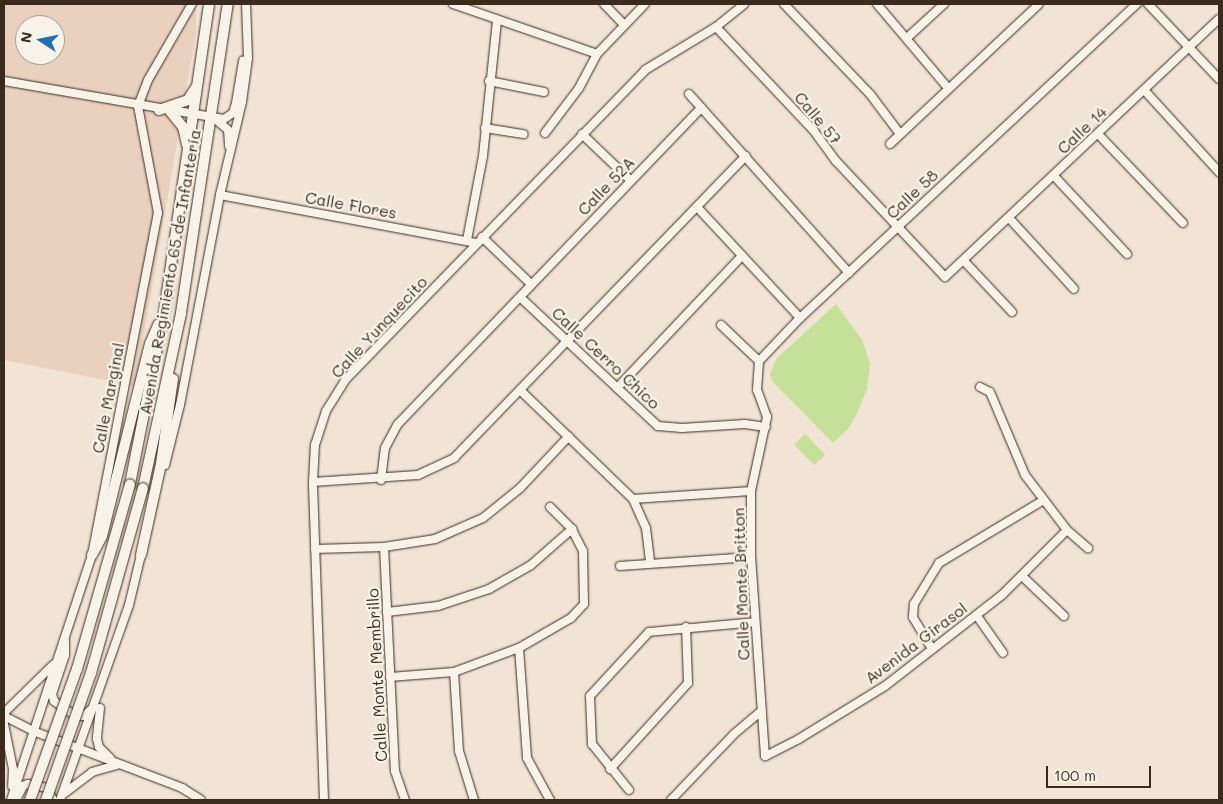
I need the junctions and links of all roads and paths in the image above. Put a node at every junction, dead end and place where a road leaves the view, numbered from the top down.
1 (192, 4) edge
2 (209, 4) edge
3 (228, 4) edge
4 (246, 4) edge
5 (453, 4) edge
6 (604, 4) edge
7 (645, 4) edge
8 (744, 4) edge
9 (784, 4) edge
10 (877, 4) edge
11 (944, 4) edge
12 (1039, 4) edge
13 (1137, 4) edge
14 (1148, 4) edge
15 (498, 20) junction
16 (1219, 20) edge
17 (624, 25) junction
18 (716, 27) junction
19 (908, 37) junction
20 (245, 46) junction
21 (1189, 47) junction
22 (597, 54) junction
23 (1219, 79) edge
24 (4, 81) edge
25 (488, 81) junction
26 (199, 82) junction
27 (948, 88) junction
28 (1145, 91) junction
29 (544, 92) dead end
30 (688, 94) dead end
31 (138, 106) junction
32 (701, 108) junction
33 (158, 110) junction
34 (170, 111) junction
35 (194, 115) junction
36 (213, 118) junction
37 (485, 128) junction
38 (545, 133) dead end
39 (524, 134) dead end
40 (582, 134) junction
41 (900, 134) junction
42 (1098, 134) junction
43 (890, 144) dead end
44 (746, 156) junction
45 (188, 157) junction
46 (227, 167) junction
47 (1219, 172) edge
48 (1054, 176) junction
49 (630, 180) junction
50 (220, 194) junction
51 (697, 207) junction
52 (1009, 218) junction
53 (1183, 223) dead end
54 (897, 227) junction
55 (467, 240) junction
56 (479, 240) junction
57 (1127, 254) dead end
58 (742, 256) junction
59 (964, 261) junction
60 (849, 273) junction
61 (945, 277) joint
62 (531, 284) junction
63 (1074, 289) dead end
64 (521, 298) junction
65 (1012, 312) dead end
66 (164, 313) junction
67 (181, 313) junction
68 (800, 318) junction
69 (721, 325) dead end
70 (568, 342) junction
71 (759, 361) junction
72 (980, 386) dead end
73 (617, 388) junction
74 (521, 392) junction
75 (766, 427) junction
76 (569, 436) junction
77 (381, 480) junction
78 (313, 482) junction
79 (751, 491) junction
80 (633, 499) junction
81 (1044, 500) junction
82 (550, 507) dead end
83 (572, 530) junction
84 (1067, 530) junction
85 (384, 547) junction
86 (1088, 548) dead end
87 (315, 549) junction
88 (92, 555) junction
89 (141, 555) junction
90 (751, 557) junction
91 (650, 562) junction
92 (620, 566) dead end
93 (1022, 576) junction
94 (387, 612) junction
95 (977, 616) junction
96 (1064, 616) dead end
97 (754, 622) junction
98 (686, 627) junction
99 (65, 634) junction
100 (519, 648) junction
101 (932, 649) junction
102 (1003, 652) dead end
103 (56, 662) junction
104 (110, 664) junction
105 (454, 672) junction
106 (390, 677) junction
107 (95, 705) junction
108 (760, 712) junction
109 (4, 714) edge
110 (4, 724) edge
111 (33, 731) junction
112 (79, 749) junction
113 (765, 756) joint
114 (117, 764) junction
115 (610, 769) junction
116 (628, 790) dead end
117 (61, 798) edge
118 (13, 799) edge
119 (30, 800) edge
120 (46, 800) edge
121 (53, 800) edge
122 (201, 800) edge
123 (324, 800) edge
124 (405, 800) edge
125 (474, 800) edge
126 (550, 800) edge
127 (672, 800) edge

1 - 31 street
2 - 26 main road, Avenida Regimiento 65 de Infantería
3 - 36 main road, Avenida Regimiento 65 de Infantería
4 - 20 street
5 - 15 street
6 - 17 street
7 - 17 street
8 - 18 street, Calle Yunquecito
9 - 41 street
10 - 19 street
11 - 19 street
12 - 27 street
13 - 54 street, Calle 58
14 - 21 street
15 - 22 street
15 - 25 street
16 - 21 street, Calle 14
17 - 22 street
18 - 40 street, Calle Yunquecito
18 - 54 street, Calle 57
19 - 27 street
20 - 36 street
20 - 46 street
21 - 23 street
21 - 28 street, Calle 14
22 - 38 street
24 - 31 street
25 - 29 street
25 - 37 street
26 - 33 main road
26 - 35 main road, Avenida Regimiento 65 de Infantería
27 - 41 street
28 - 42 street, Calle 14
28 - 47 street
30 - 32 street
31 - 33 street
31 - 88 street, Calle Marginal
32 - 44 street
32 - 49 street, Calle 52A
33 - 34 street
34 - 35 street
34 - 45 main road
35 - 36 street
35 - 45 main road, Avenida Regimiento 65 de Infantería
36 - 46 street
36 - 67 main road, Avenida Regimiento 65 de Infantería
37 - 39 street
37 - 55 street
40 - 49 street
40 - 56 street, Calle Yunquecito
41 - 43 street
42 - 48 street, Calle 14
42 - 53 street
44 - 51 street
44 - 60 street
45 - 66 main road, Avenida Regimiento 65 de Infantería
46 - 50 street
48 - 52 street, Calle 14
48 - 57 street
49 - 62 street, Calle 52A
50 - 55 street, Calle Flores
50 - 89 street
51 - 58 street
51 - 70 street
52 - 59 street, Calle 14
52 - 63 street
54 - 60 street, Calle 58
54 - 61 street, Calle 57
55 - 56 street, Calle Flores
56 - 62 street
56 - 78 street, Calle Yunquecito
58 - 68 street
58 - 73 street
59 - 61 street, Calle 14
59 - 65 street
60 - 68 street, Calle 58
62 - 64 street, Calle 52A
64 - 70 street, Calle Cerro Chico
64 - 77 street, Calle 52A
66 - 88 main road
66 - 119 main road, Avenida Regimiento 65 de Infantería, bridge
67 - 89 main road
67 - 120 main road, Avenida Regimiento 65 de Infantería, bridge
68 - 71 street, Calle 58
69 - 71 street
70 - 73 street, Calle Cerro Chico
70 - 74 street
71 - 75 street
72 - 81 street
73 - 75 street, Calle Cerro Chico
74 - 76 street
74 - 77 street
75 - 79 street, Calle Monte Britton
76 - 80 street
76 - 85 street
77 - 78 street
78 - 87 street, Calle Yunquecito
79 - 80 street
79 - 90 street, Calle Monte Britton
80 - 91 street
81 - 84 street
81 - 101 street
82 - 83 street
83 - 94 street
83 - 100 street
84 - 86 street
84 - 93 street, Avenida Girasol
85 - 87 street
85 - 94 street, Calle Monte Membrillo
87 - 123 street, Calle Yunquecito
88 - 99 street, Calle Marginal
89 - 104 street
90 - 91 street
90 - 97 street, Calle Monte Britton
91 - 92 street
93 - 95 street, Avenida Girasol
93 - 96 street
94 - 106 street, Calle Monte Membrillo
95 - 101 street, Avenida Girasol
95 - 102 street
97 - 98 street
97 - 108 street, Calle Monte Britton
98 - 115 street
98 - 115 street
99 - 103 street, Calle Marginal
99 - 107 street
100 - 105 street
100 - 126 street
101 - 113 street, Avenida Girasol
103 - 109 street
103 - 111 street, Calle Marginal
104 - 107 street
104 - 114 street
105 - 106 street
105 - 125 street
106 - 124 street, Calle Monte Membrillo
107 - 112 street
108 - 113 street, Calle Monte Britton
108 - 127 street
109 - 111 street
110 - 118 street
111 - 112 street
111 - 118 street, Calle Marginal
112 - 114 street
112 - 117 street
114 - 117 street
114 - 122 street
115 - 116 street
118 - 121 street

